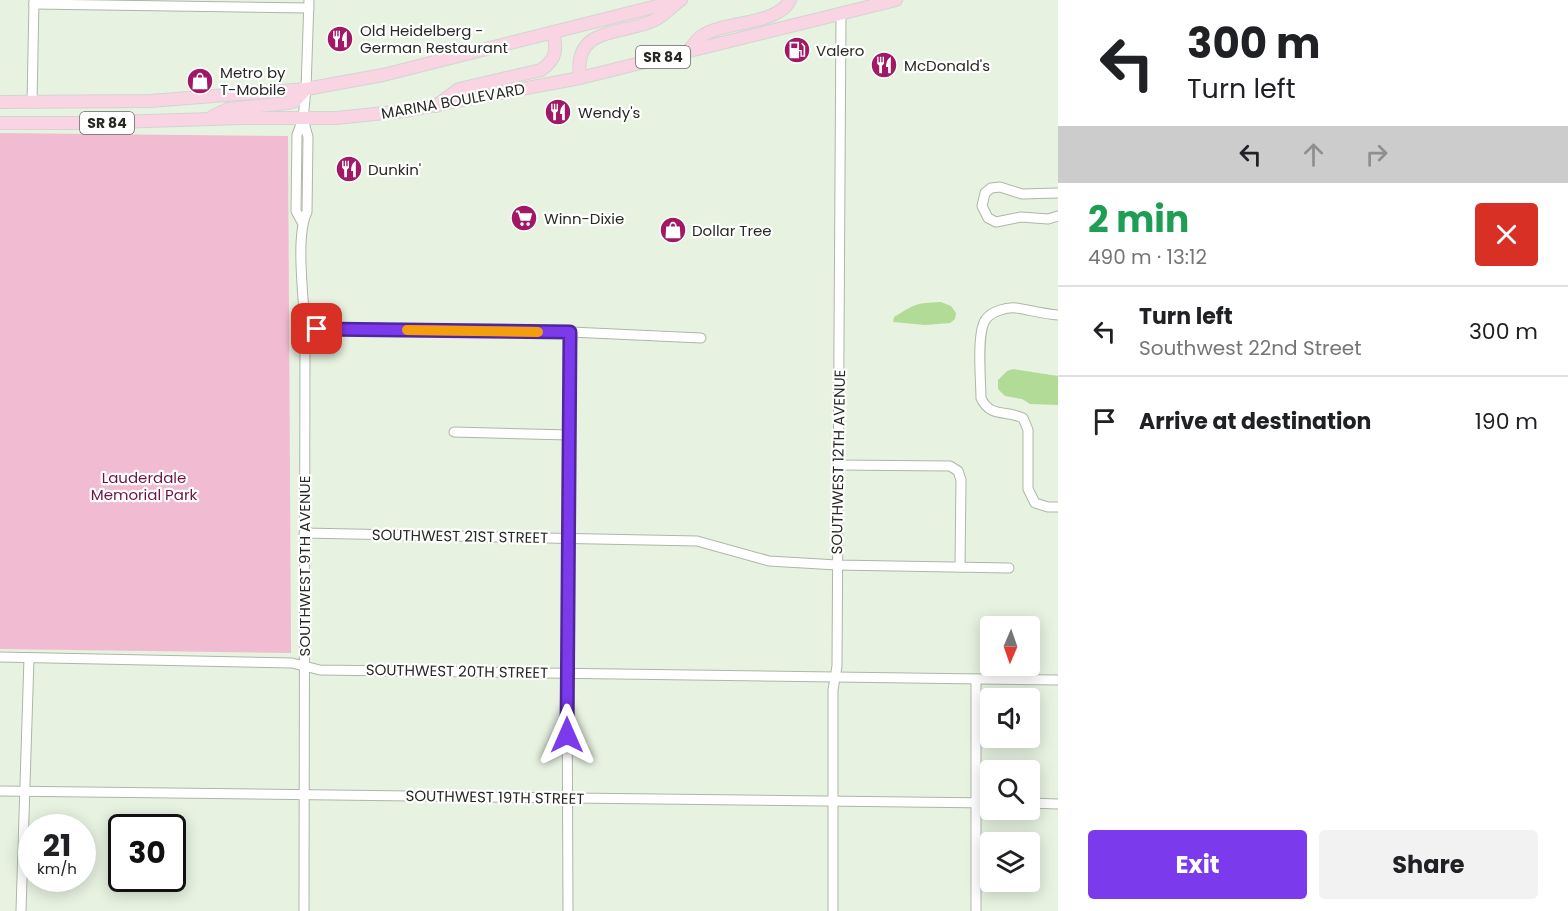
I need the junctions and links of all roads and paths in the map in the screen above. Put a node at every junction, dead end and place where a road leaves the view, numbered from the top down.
1 (681, 0) edge
2 (790, 0) edge
3 (839, 0) edge
4 (896, 0) edge
5 (34, 2) edge
6 (309, 4) edge
7 (841, 14) junction
8 (553, 32) junction
9 (688, 51) junction
10 (580, 78) junction
11 (306, 89) junction
12 (0, 102) edge
13 (32, 103) junction
14 (435, 106) junction
15 (207, 119) junction
16 (303, 119) junction
17 (3, 123) edge
18 (1058, 193) edge
19 (1058, 216) edge
20 (1058, 315) edge
21 (305, 328) junction
22 (570, 332) junction
23 (701, 338) dead end
24 (453, 432) dead end
25 (569, 435) junction
26 (838, 465) junction
27 (1058, 507) edge
28 (304, 533) junction
29 (568, 538) junction
30 (837, 565) junction
31 (960, 567) junction
32 (1009, 568) dead end
33 (0, 657) edge
34 (29, 658) junction
35 (304, 666) junction
36 (567, 673) junction
37 (835, 677) junction
38 (976, 679) junction
39 (1058, 680) edge
40 (0, 791) edge
41 (26, 791) junction
42 (305, 794) junction
43 (567, 798) junction
44 (833, 801) junction
45 (976, 803) junction
46 (980, 803) edge
47 (1040, 803) edge
48 (1058, 804) edge
49 (21, 911) edge
50 (304, 911) edge
51 (568, 911) edge
52 (833, 911) edge
53 (976, 911) edge

1 - 8 main road, SR 84
1 - 10 main road
2 - 9 main road
3 - 7 main road
4 - 7 main road, MARINA BOULEVARD / SR 84
5 - 6 street
5 - 13 street
6 - 11 street, SOUTHWEST 9TH AVENUE
7 - 9 main road, MARINA BOULEVARD / SR 84
7 - 26 street, SOUTHWEST 12TH AVENUE
8 - 11 main road, SR 84
8 - 14 main road
9 - 10 main road, MARINA BOULEVARD / SR 84
10 - 14 main road, MARINA BOULEVARD / SR 84
11 - 13 main road, SR 84
11 - 15 main road
11 - 16 street, SOUTHWEST 9TH AVENUE
12 - 13 main road, SR 84
13 - 17 main road
14 - 16 main road, MARINA BOULEVARD / SR 84
15 - 16 main road, MARINA BOULEVARD / SR 84
15 - 17 main road, MARINA BOULEVARD / SR 84
16 - 21 street, SOUTHWEST 9TH AVENUE
18 - 19 street
20 - 27 street
21 - 22 street
21 - 28 street, SOUTHWEST 9TH AVENUE
22 - 23 street
22 - 25 street
24 - 25 street
25 - 29 street
26 - 30 street, SOUTHWEST 12TH AVENUE
26 - 31 street
28 - 29 street, SOUTHWEST 21ST STREET
28 - 35 street, SOUTHWEST 9TH AVENUE
29 - 30 street, SOUTHWEST 21ST STREET
29 - 36 street
30 - 31 street, SOUTHWEST 21ST STREET
30 - 37 street, SOUTHWEST 12TH AVENUE
31 - 32 street, SOUTHWEST 21ST STREET
33 - 34 street, SOUTHWEST 20TH STREET
34 - 35 street, SOUTHWEST 20TH STREET
34 - 41 street
35 - 36 street, SOUTHWEST 20TH STREET
35 - 42 street, SOUTHWEST 9TH AVENUE
36 - 37 street, SOUTHWEST 20TH STREET
36 - 43 street
37 - 38 street, SOUTHWEST 20TH STREET
37 - 44 street, SOUTHWEST 12TH AVENUE
38 - 39 street, SOUTHWEST 20TH STREET
38 - 45 street
40 - 41 street, SOUTHWEST 19TH STREET
41 - 42 street, SOUTHWEST 19TH STREET
41 - 49 street
42 - 43 street, SOUTHWEST 19TH STREET
42 - 50 street, SOUTHWEST 9TH AVENUE
43 - 44 street, SOUTHWEST 19TH STREET
43 - 51 street
44 - 45 street, SOUTHWEST 19TH STREET
44 - 52 street, SOUTHWEST 12TH AVENUE
45 - 46 street, SOUTHWEST 19TH STREET
45 - 53 street
47 - 48 street

